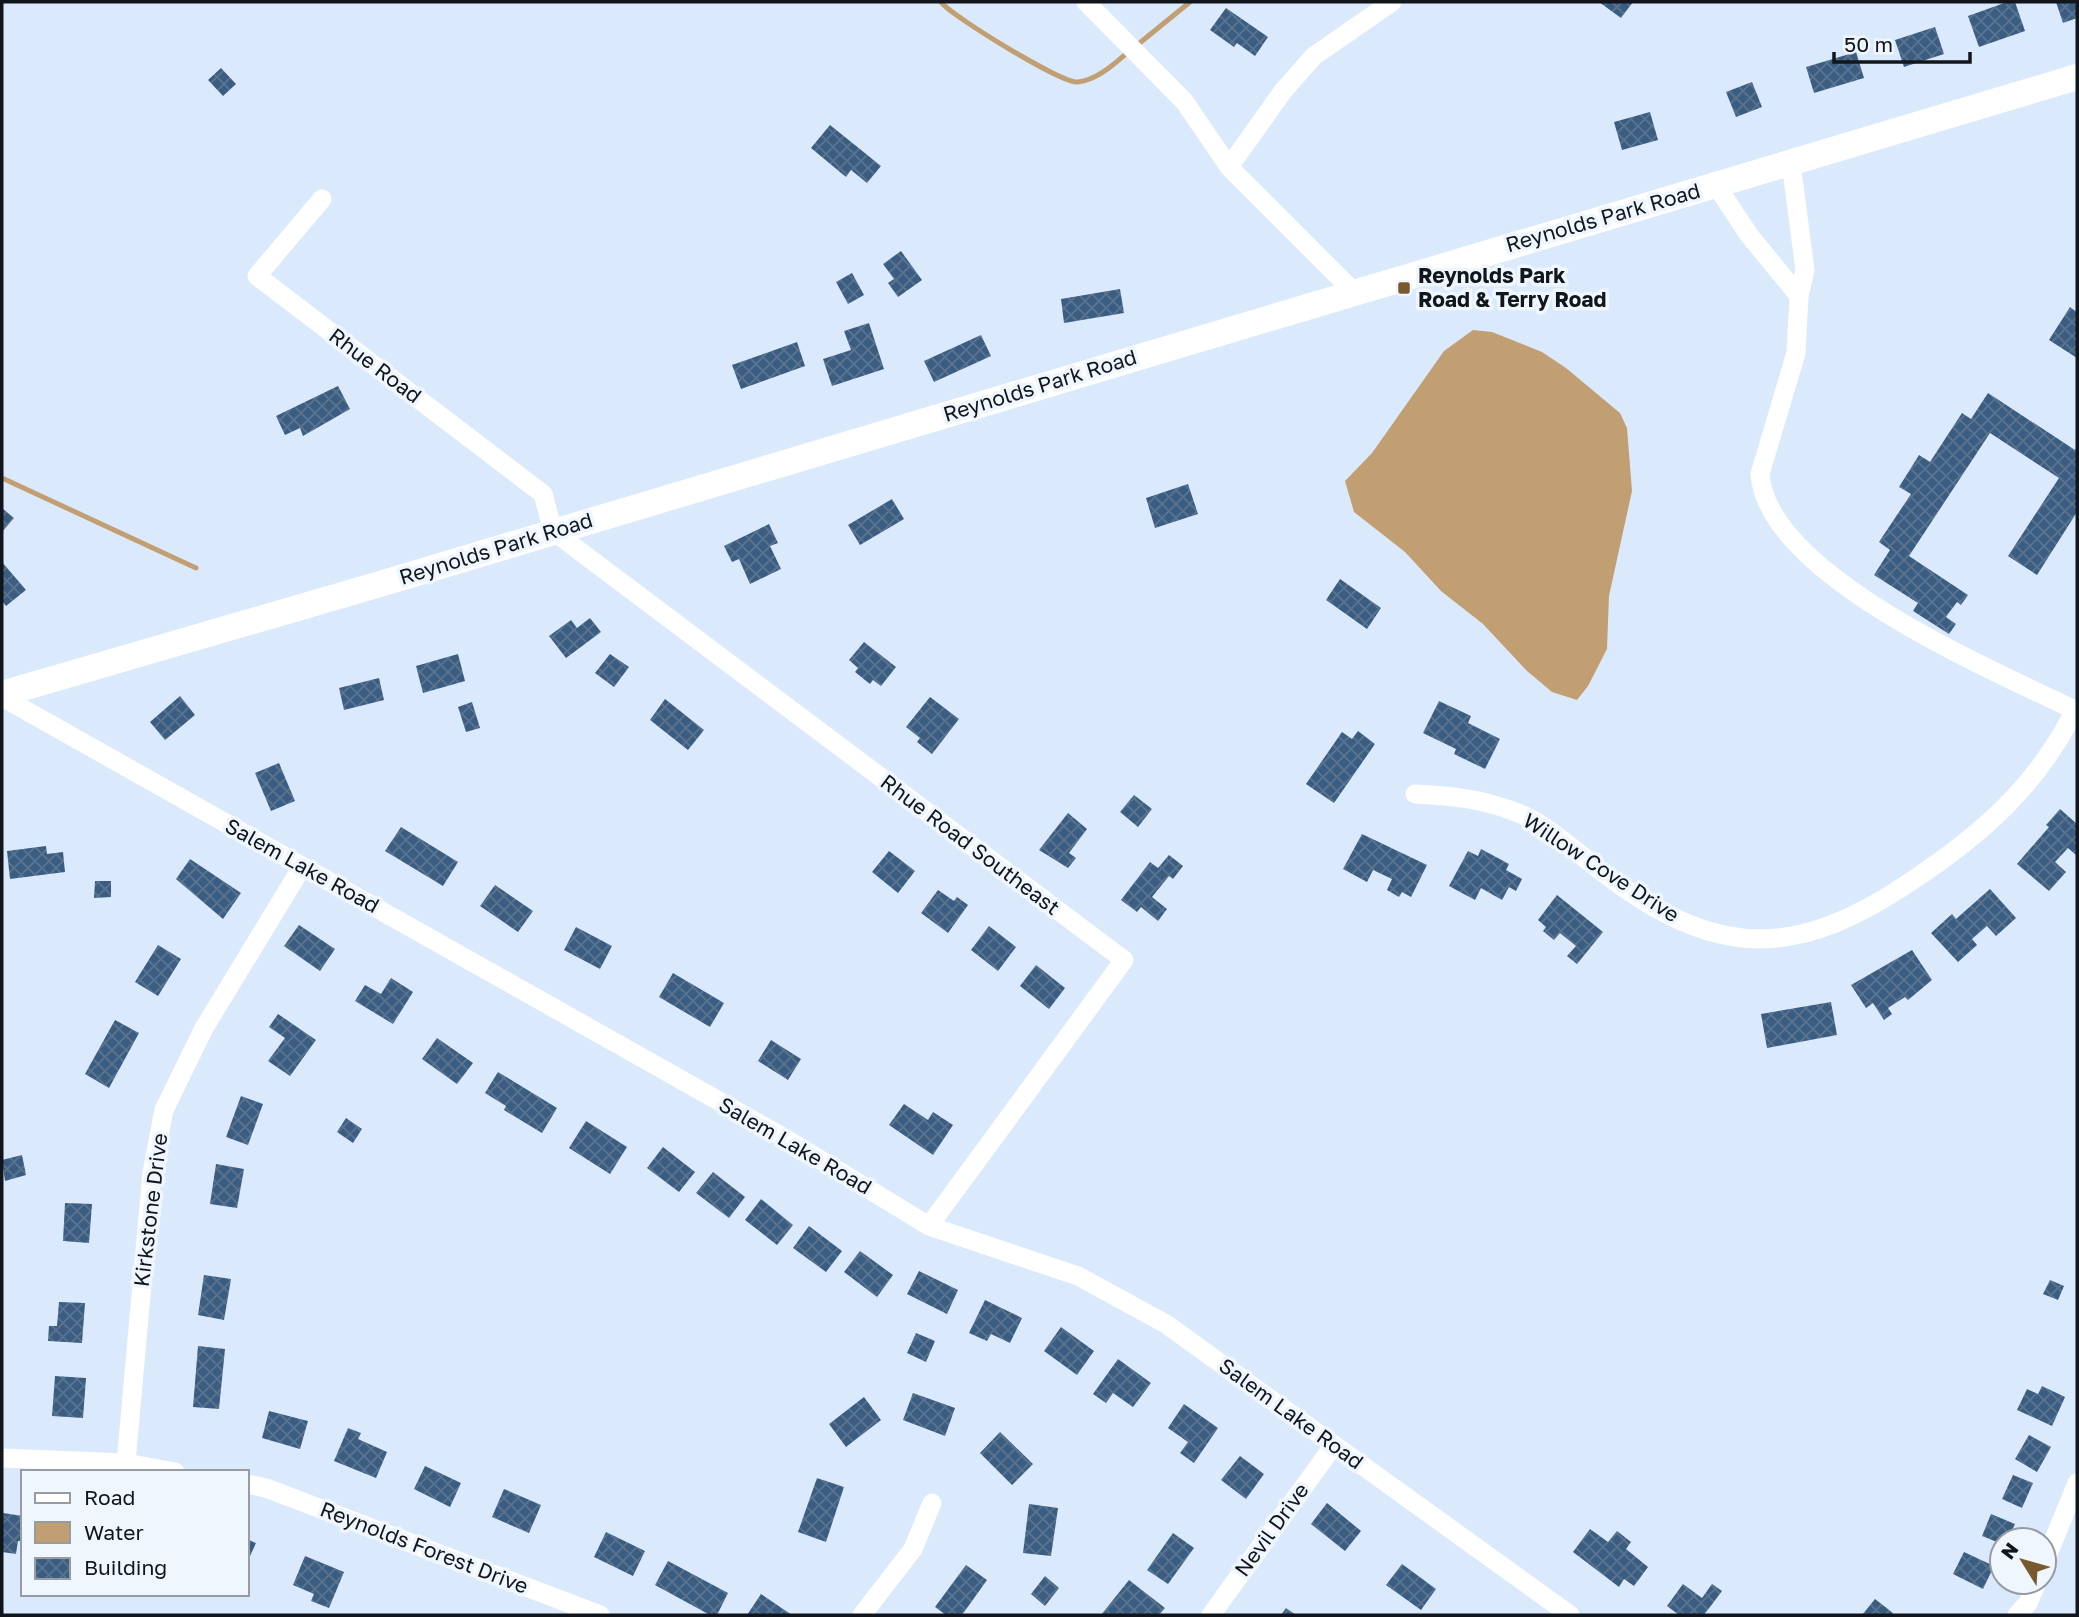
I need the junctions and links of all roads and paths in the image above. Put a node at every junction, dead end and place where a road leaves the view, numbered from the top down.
1 (1086, 2) edge
2 (1392, 2) edge
3 (2077, 77) edge
4 (1791, 163) junction
5 (1229, 167) junction
6 (1716, 185) junction
7 (322, 200) dead end
8 (1354, 292) junction
9 (1799, 296) junction
10 (553, 531) junction
11 (2, 695) edge
12 (2076, 711) edge
13 (1415, 794) dead end
14 (302, 867) junction
15 (929, 1226) junction
16 (1334, 1445) junction
17 (2, 1458) edge
18 (127, 1463) junction
19 (164, 1470) edge
20 (2077, 1483) edge
21 (248, 1484) edge
22 (932, 1503) dead end
23 (2058, 1530) edge
24 (2031, 1596) edge
25 (600, 1615) edge
26 (862, 1615) edge
27 (1211, 1615) edge
28 (1570, 1615) edge
29 (2017, 1615) edge

1 - 5 street
2 - 5 street
3 - 4 main road, Reynolds Park Road
4 - 6 main road, Reynolds Park Road
4 - 9 street
5 - 8 street
6 - 8 main road, Reynolds Park Road
6 - 9 street
7 - 10 street, Rhue Road
8 - 10 main road, Reynolds Park Road
9 - 12 street
10 - 11 main road, Reynolds Park Road
10 - 15 street, Rhue Road Southeast
11 - 14 street, Salem Lake Road
12 - 13 street, Willow Cove Drive
14 - 15 street, Salem Lake Road
14 - 18 street, Kirkstone Drive
15 - 16 street, Salem Lake Road
16 - 27 street, Nevil Drive
16 - 28 street, Salem Lake Road
17 - 18 street
18 - 19 street
20 - 23 street
21 - 25 street, Reynolds Forest Drive
22 - 26 street
24 - 29 street

